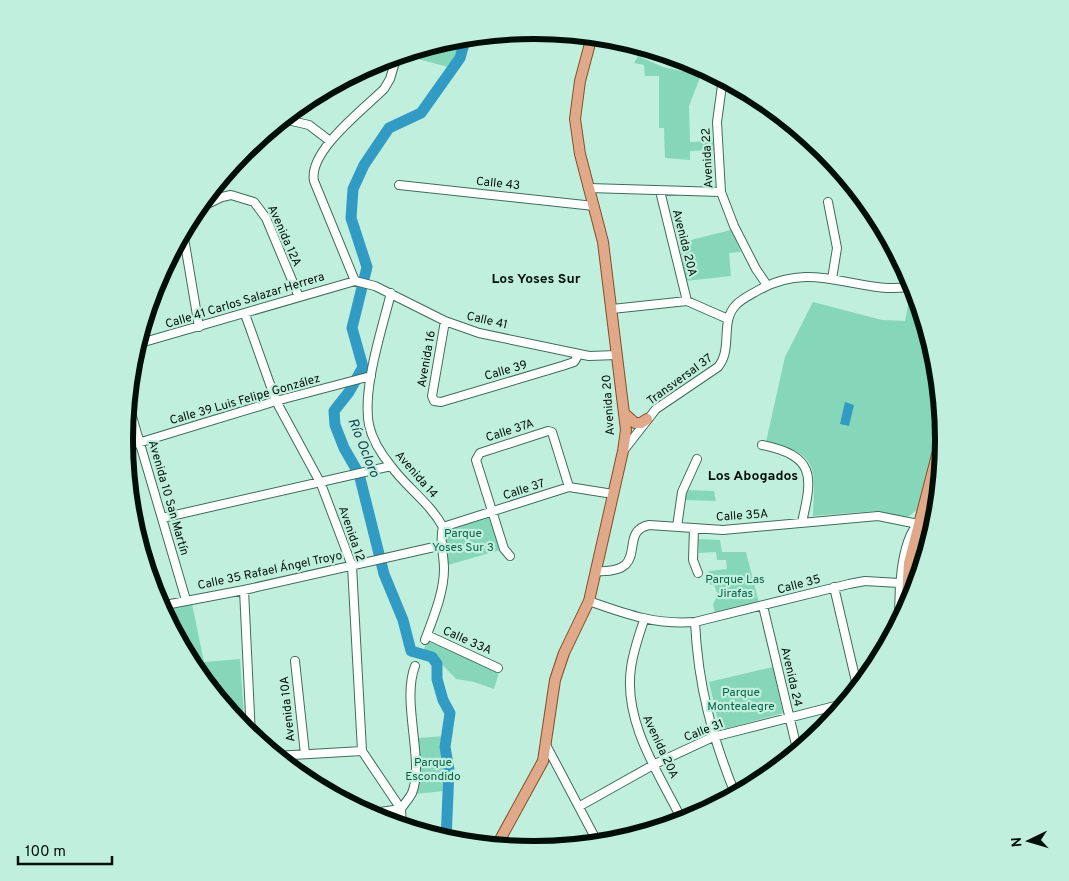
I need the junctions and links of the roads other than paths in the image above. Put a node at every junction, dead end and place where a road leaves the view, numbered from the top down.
1 (590, 43) edge
2 (394, 64) edge
3 (722, 86) edge
4 (291, 121) edge
5 (330, 142) junction
6 (399, 184) dead end
7 (589, 188) junction
8 (660, 191) junction
9 (721, 192) junction
10 (212, 201) edge
11 (828, 202) dead end
12 (594, 206) junction
13 (185, 244) edge
14 (832, 279) junction
15 (358, 282) junction
16 (767, 285) junction
17 (906, 287) edge
18 (390, 293) junction
19 (298, 297) junction
20 (687, 301) junction
21 (612, 309) junction
22 (245, 314) junction
23 (728, 318) junction
24 (445, 321) junction
25 (199, 327) junction
26 (145, 342) edge
27 (578, 354) junction
28 (617, 354) junction
29 (372, 376) junction
30 (434, 401) joint
31 (276, 402) junction
32 (625, 414) junction
33 (647, 419) junction
34 (134, 422) edge
35 (140, 442) junction
36 (133, 445) edge
37 (762, 445) dead end
38 (623, 451) junction
39 (697, 459) dead end
40 (935, 460) edge
41 (391, 466) junction
42 (321, 484) junction
43 (569, 488) junction
44 (612, 494) junction
45 (494, 512) junction
46 (162, 518) junction
47 (929, 521) edge
48 (802, 522) junction
49 (918, 524) junction
50 (443, 527) junction
51 (678, 527) junction
52 (694, 528) junction
53 (443, 545) junction
54 (921, 551) edge
55 (510, 556) dead end
56 (352, 566) junction
57 (596, 571) junction
58 (698, 573) dead end
59 (899, 583) junction
60 (834, 587) junction
61 (244, 590) junction
62 (907, 590) edge
63 (186, 600) junction
64 (589, 602) junction
65 (168, 604) edge
66 (763, 606) junction
67 (900, 608) edge
68 (644, 620) junction
69 (695, 622) junction
70 (294, 662) dead end
71 (415, 666) dead end
72 (498, 668) dead end
73 (856, 681) edge
74 (835, 707) edge
75 (788, 718) junction
76 (250, 725) edge
77 (713, 737) junction
78 (545, 743) junction
79 (796, 746) edge
80 (362, 751) junction
81 (305, 754) junction
82 (285, 755) edge
83 (543, 761) junction
84 (556, 763) junction
85 (655, 764) junction
86 (733, 789) edge
87 (580, 806) junction
88 (401, 809) junction
89 (381, 812) edge
90 (680, 815) edge
91 (402, 820) edge
92 (595, 838) edge
93 (500, 840) edge

1 - 7 main road, Avenida 20
2 - 5 street
3 - 9 street, Avenida 22
4 - 5 street
5 - 15 street
6 - 12 street, Calle 43
7 - 8 street
7 - 12 main road, Avenida 20
8 - 9 street
8 - 20 street, Avenida 20A
9 - 16 street, Avenida 22
10 - 19 street, Avenida 12A
11 - 14 street
12 - 21 main road, Avenida 20
13 - 25 street
14 - 16 street
14 - 17 street
15 - 18 street, Calle 41
15 - 19 street, Calle 41 Carlos Salazar Herrera
16 - 23 street
18 - 24 street, Calle 41
18 - 29 street, Avenida 14
19 - 22 street, Calle 41 Carlos Salazar Herrera
20 - 21 street
20 - 23 street
21 - 28 main road, Avenida 20
22 - 25 street, Calle 41 Carlos Salazar Herrera
22 - 31 street, Avenida 12
23 - 33 street, Transversal 37
24 - 27 street, Calle 41
24 - 30 street, Avenida 16
25 - 26 street, Calle 41 Carlos Salazar Herrera
27 - 28 street, Calle 41
27 - 30 street, Calle 39
28 - 32 main road, Avenida 20
29 - 31 street, Calle 39 Luis Felipe González
29 - 41 street, Avenida 14
31 - 35 street, Calle 39 Luis Felipe González
31 - 42 street, Avenida 12
32 - 33 main road
32 - 38 main road, Avenida 20
33 - 38 street, Transversal 37
34 - 35 street, Avenida 10 San Martín
35 - 36 street, Calle 39 Luis Felipe González
35 - 46 street, Avenida 10 San Martín
37 - 48 street
38 - 44 main road, Avenida 20
39 - 51 street
40 - 49 main road
41 - 42 street
41 - 50 street, Avenida 14
42 - 46 street
42 - 56 street, Avenida 12
43 - 44 street, Calle 37
43 - 45 street, Calle 37
43 - 45 street, Calle 37A
44 - 57 main road, Avenida 20
45 - 50 street, Calle 37
45 - 55 street
46 - 63 street, Avenida 10 San Martín
47 - 54 main road
48 - 49 street, Calle 35A
48 - 52 street, Calle 35A
49 - 59 street
49 - 62 main road
50 - 53 street
51 - 52 street, Calle 35A
51 - 57 street, Calle 35A
52 - 58 street
53 - 56 street, Calle 35 Rafael Ángel Troyo
53 - 72 street, Calle 33A
56 - 61 street, Calle 35 Rafael Ángel Troyo
56 - 80 street, Avenida 12
57 - 64 main road, Avenida 20
59 - 60 street, Calle 35
59 - 67 street
60 - 66 street, Calle 35
60 - 73 street
61 - 63 street, Calle 35 Rafael Ángel Troyo
61 - 76 street
63 - 65 street, Calle 35 Rafael Ángel Troyo
64 - 68 street, Calle 35
64 - 78 main road, Avenida 20
66 - 69 street, Calle 35
66 - 75 street, Avenida 24
68 - 69 street, Calle 35
68 - 85 street, Avenida 20A
69 - 77 street
70 - 81 street, Avenida 10A
71 - 88 street
74 - 75 street, Calle 31
75 - 77 street, Calle 31
75 - 79 street, Avenida 24
77 - 85 street, Calle 31
77 - 86 street
78 - 83 main road, Avenida 20
78 - 84 street
80 - 81 street
80 - 88 street
81 - 82 street
83 - 84 street
83 - 93 main road
84 - 87 street
85 - 87 street, Calle 31
85 - 90 street, Avenida 20A
87 - 92 street
88 - 89 street
88 - 91 street

